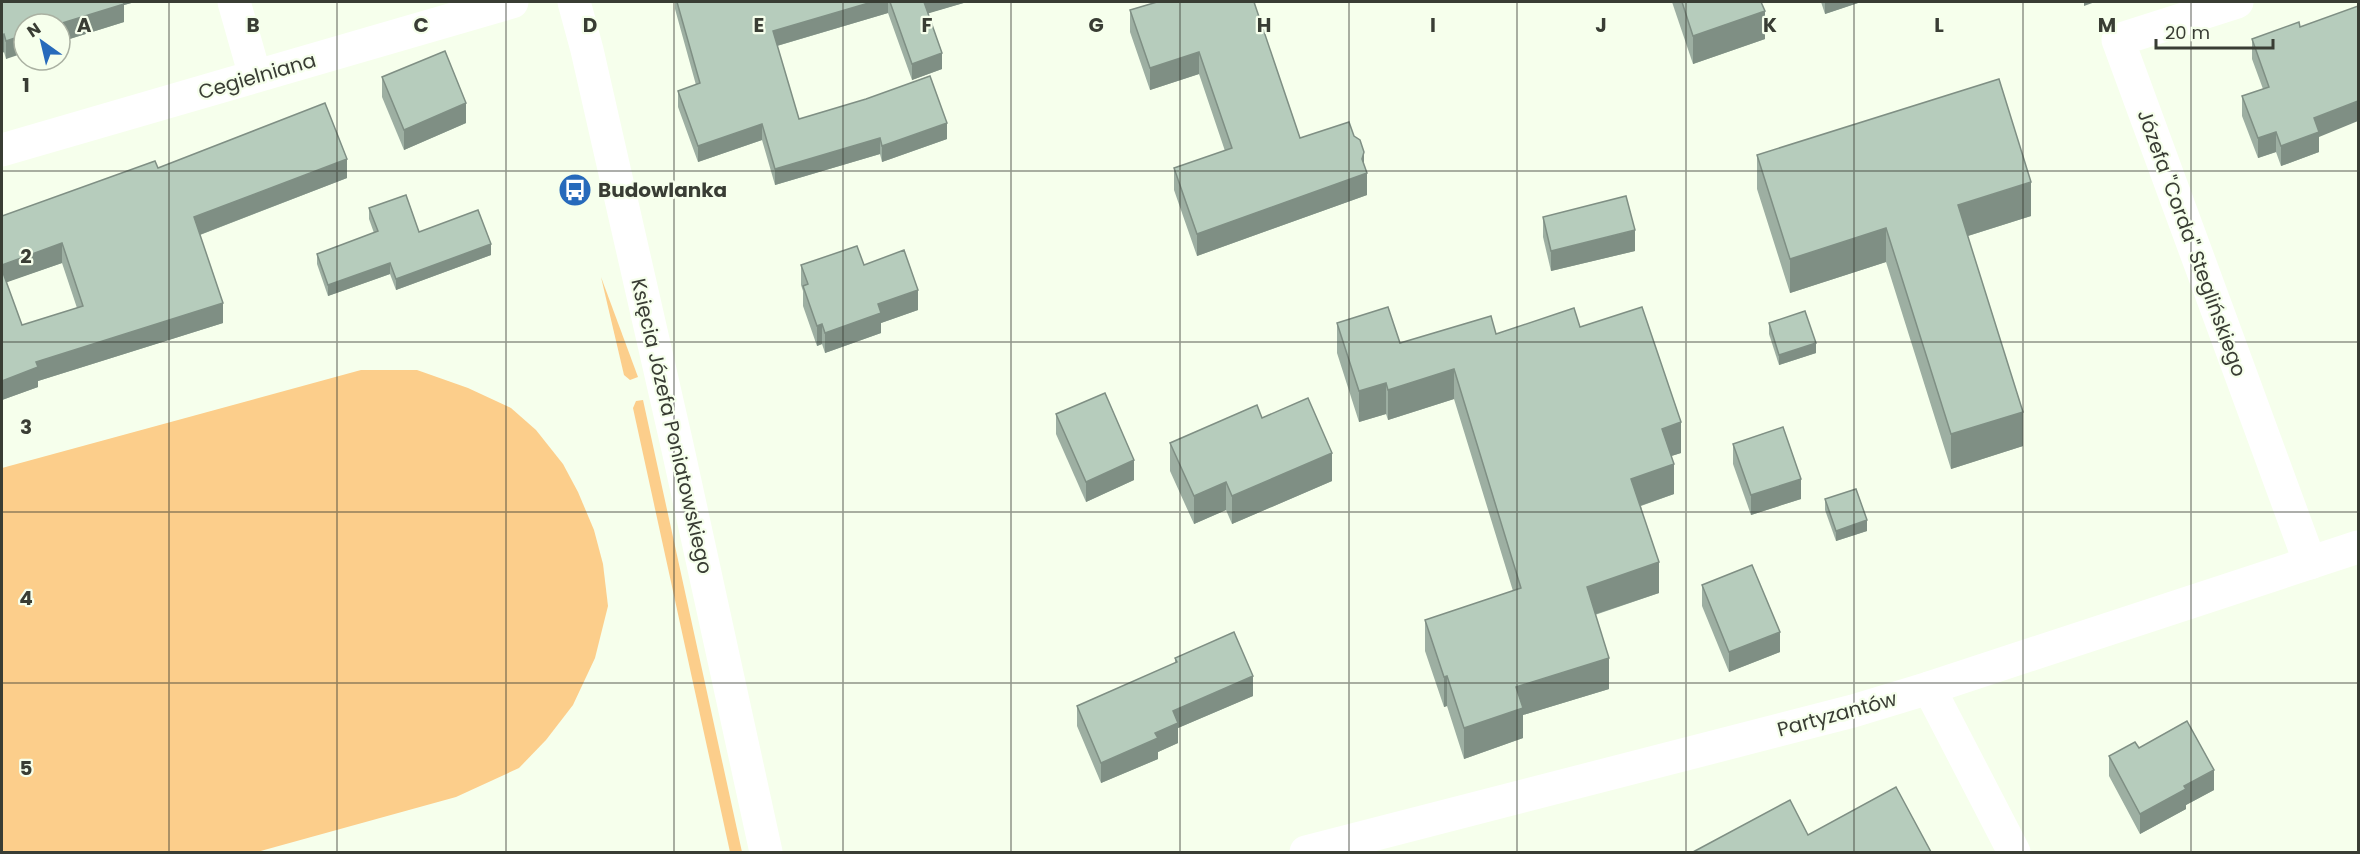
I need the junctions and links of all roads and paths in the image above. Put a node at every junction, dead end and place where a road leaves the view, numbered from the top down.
1 (234, 2) edge
2 (512, 2) edge
3 (574, 2) edge
4 (2236, 2) edge
5 (255, 76) junction
6 (2, 150) edge
7 (2358, 547) edge
8 (2310, 563) junction
9 (1929, 688) junction
10 (766, 852) edge
11 (1306, 852) edge
12 (2014, 852) edge

1 - 5 street
2 - 5 street, Cegielniana
3 - 10 street, Księcia Józefa Poniatowskiego
4 - 8 street, Józefa "Corda" Steglińskiego
5 - 6 street, Cegielniana
7 - 8 street, Partyzantów
8 - 9 street, Partyzantów
9 - 11 street, Partyzantów
9 - 12 street

